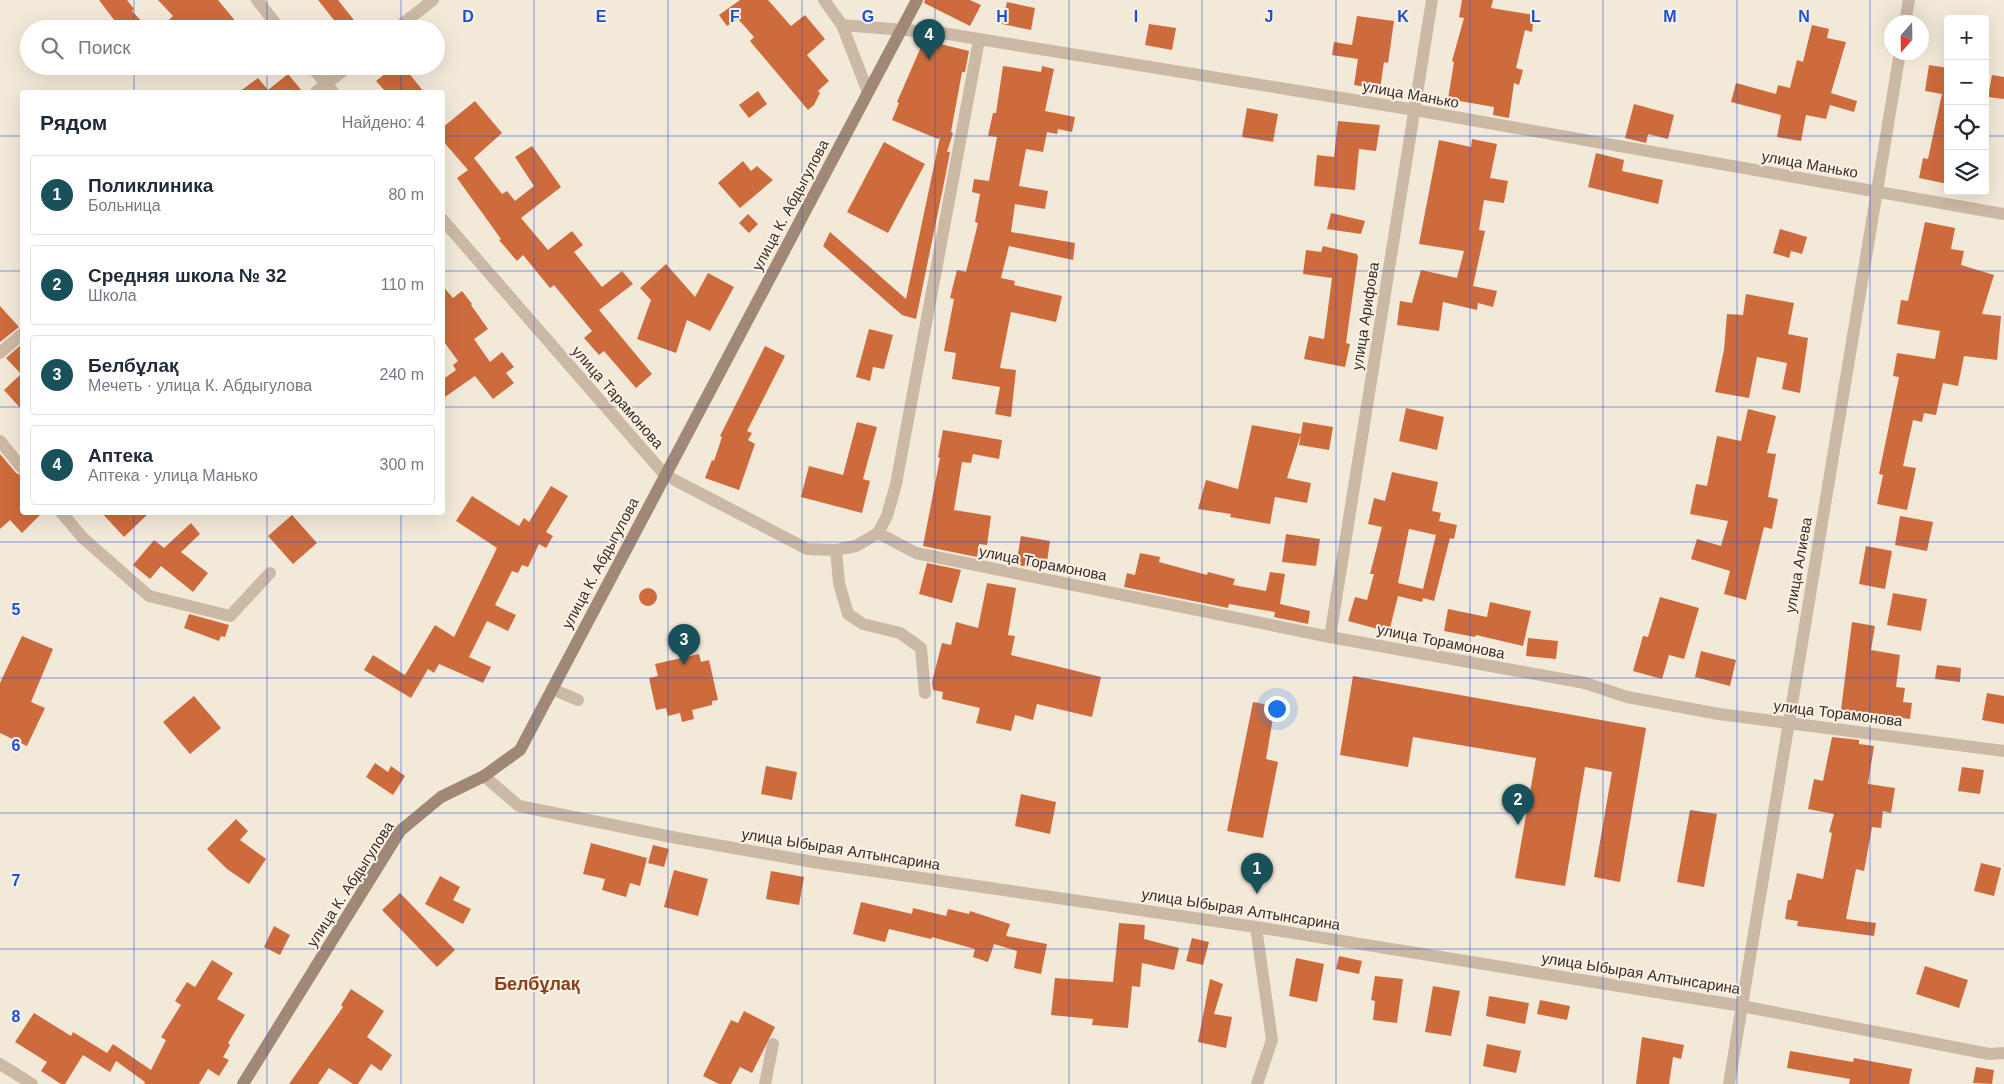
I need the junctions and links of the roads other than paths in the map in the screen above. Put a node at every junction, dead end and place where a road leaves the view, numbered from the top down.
1 (257, 0) edge
2 (433, 0) edge
3 (824, 0) edge
4 (917, 0) edge
5 (1432, 0) edge
6 (1908, 0) edge
7 (1906, 15) edge
8 (273, 20) edge
9 (407, 20) edge
10 (842, 25) junction
11 (901, 29) junction
12 (980, 40) junction
13 (1899, 60) edge
14 (316, 75) edge
15 (340, 75) edge
16 (325, 90) edge
17 (868, 92) junction
18 (1415, 110) junction
19 (1877, 193) junction
20 (2004, 214) edge
21 (445, 222) edge
22 (20, 336) edge
23 (0, 353) edge
24 (0, 441) edge
25 (20, 466) edge
26 (665, 475) junction
27 (64, 515) edge
28 (878, 532) junction
29 (836, 550) junction
30 (270, 573) dead end
31 (1330, 637) junction
32 (552, 689) junction
33 (925, 693) dead end
34 (578, 700) dead end
35 (1788, 723) junction
36 (2004, 751) edge
37 (484, 776) junction
38 (1256, 927) junction
39 (1742, 1006) junction
40 (773, 1044) dead end
41 (2004, 1054) edge
42 (0, 1064) edge
43 (32, 1084) edge
44 (243, 1084) edge
45 (765, 1084) edge
46 (1257, 1084) edge
47 (1729, 1084) edge

1 - 8 street
2 - 9 street
3 - 10 street
4 - 11 street, улица К. Абдыгулова
5 - 18 street, улица Арифова
6 - 7 street
10 - 11 street, улица Манько
10 - 17 street
11 - 12 street, улица Манько
11 - 17 street, улица К. Абдыгулова
12 - 18 street, улица Манько
12 - 28 street
13 - 19 street, улица Алиева
14 - 16 street
15 - 16 street
17 - 26 street, улица К. Абдыгулова
18 - 19 street, улица Манько
18 - 31 street, улица Арифова
19 - 20 street, улица Манько
19 - 35 street, улица Алиева
21 - 26 street, улица Тарамонова
22 - 23 street
24 - 25 street
26 - 29 street, улица Тарамонова
26 - 32 street, улица К. Абдыгулова
27 - 30 street
28 - 29 street
28 - 31 street, улица Торамонова
29 - 33 street
31 - 35 street, улица Торамонова
32 - 34 street
32 - 37 street, улица К. Абдыгулова
35 - 36 street, улица Торамонова
35 - 39 street, улица Алиева
37 - 38 street, улица Ыбырая Алтынсарина
37 - 44 street, улица К. Абдыгулова
38 - 39 street, улица Ыбырая Алтынсарина
38 - 46 street
39 - 41 street, улица Ыбырая Алтынсарина
39 - 47 street, улица Алиева
40 - 45 street
42 - 43 street

